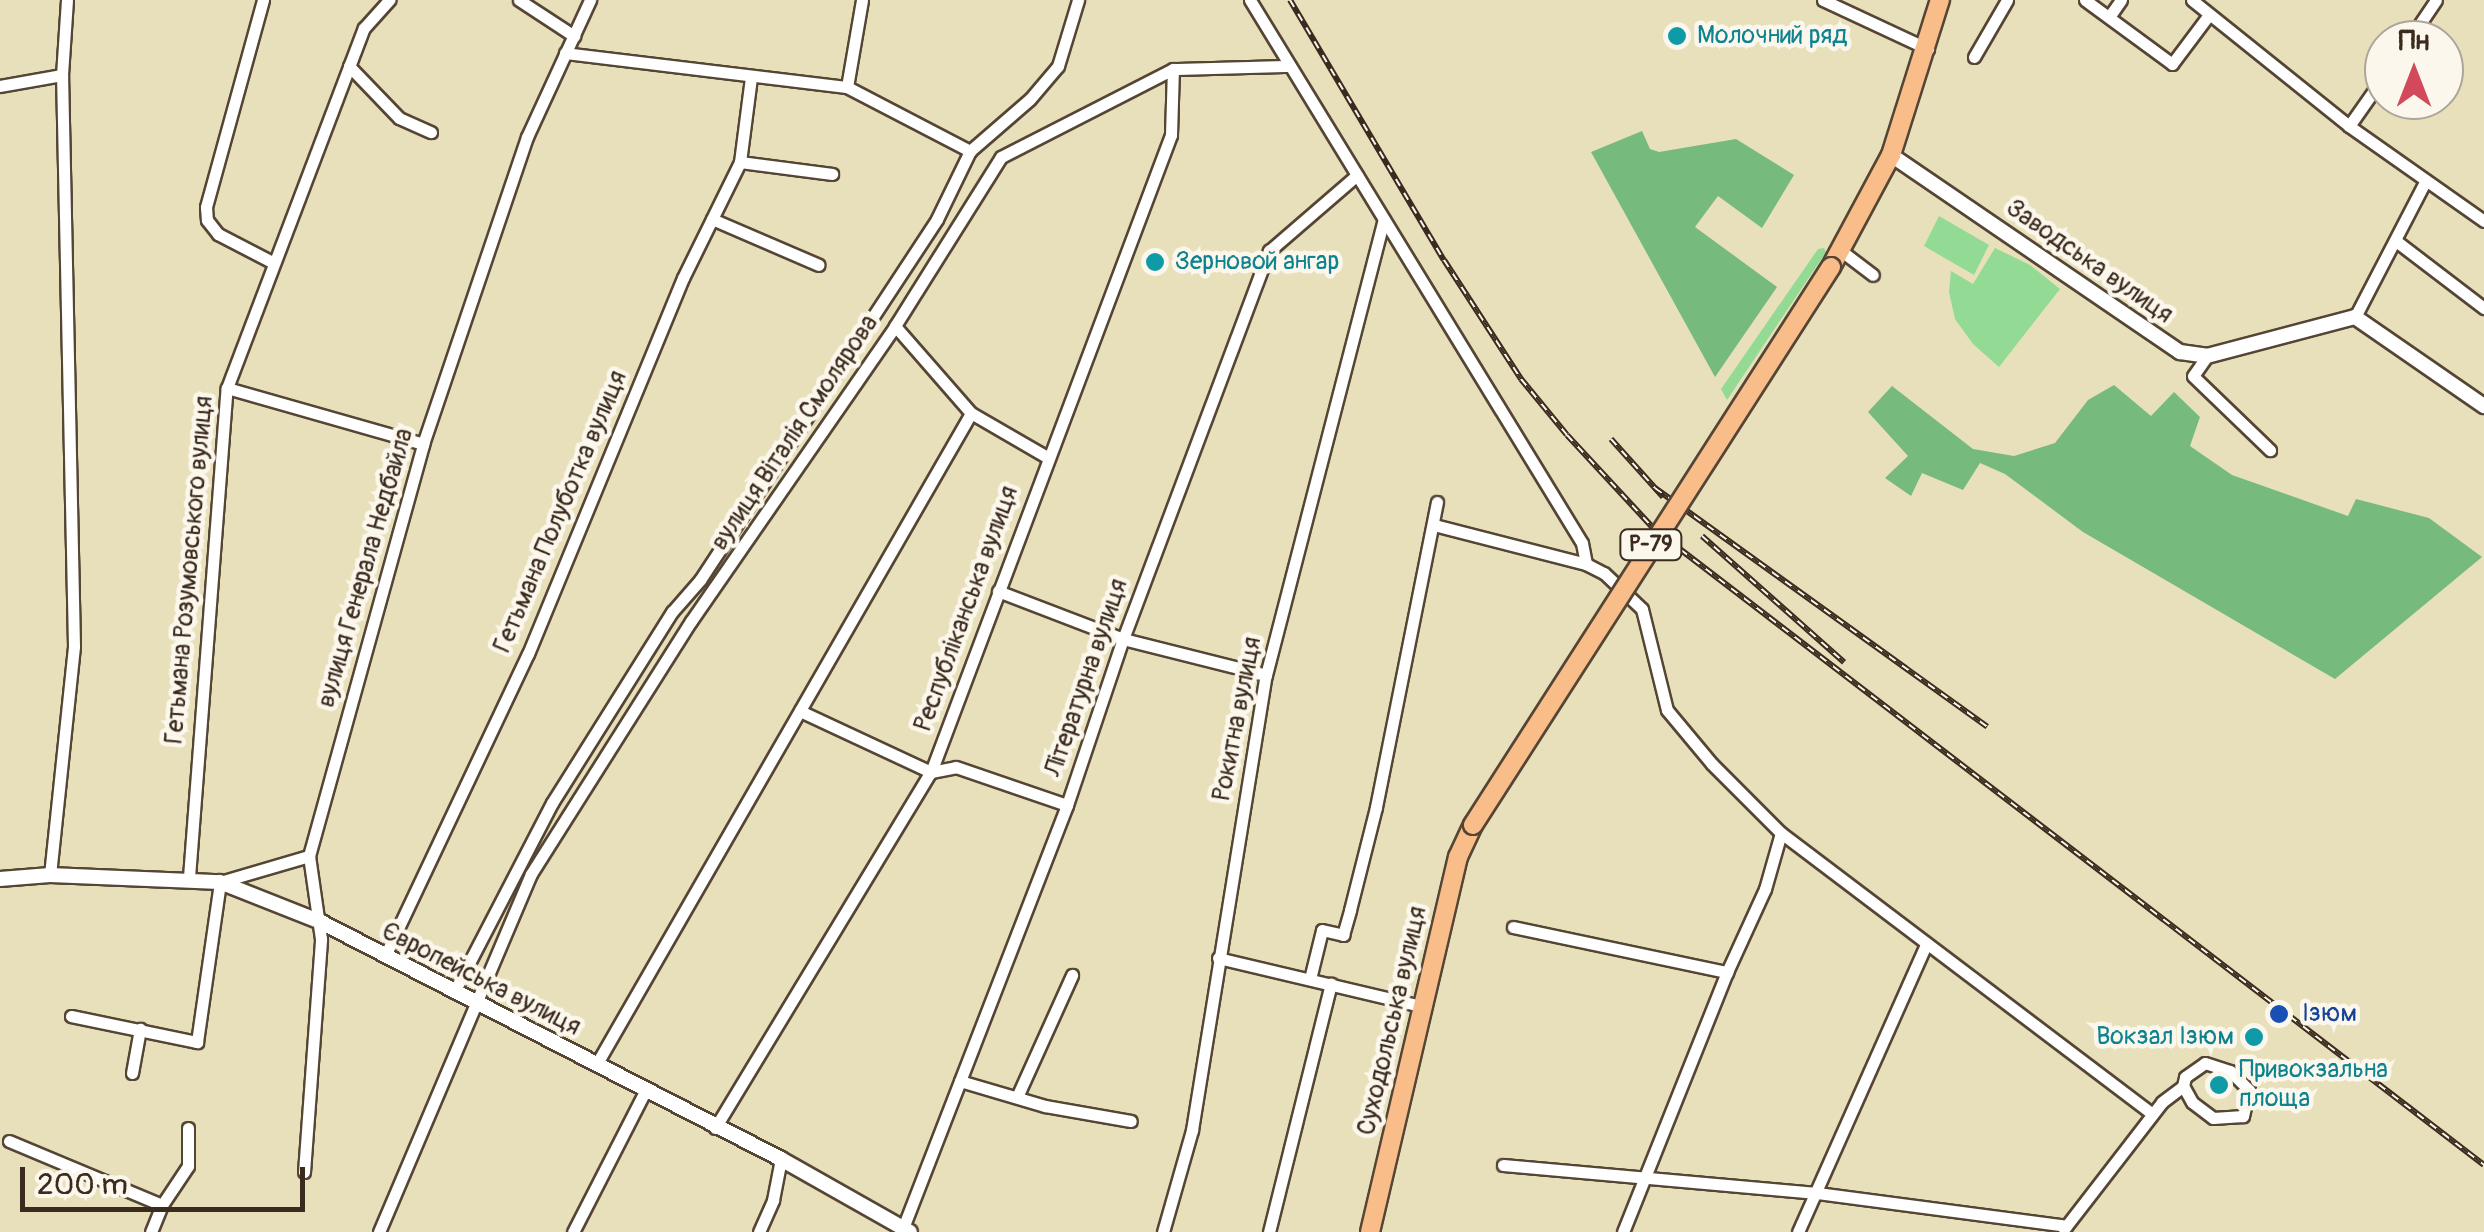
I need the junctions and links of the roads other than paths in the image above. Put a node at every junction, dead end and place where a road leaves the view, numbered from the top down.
1 (67, 0) edge
2 (263, 0) edge
3 (388, 0) edge
4 (519, 0) edge
5 (590, 0) edge
6 (862, 0) edge
7 (1078, 0) edge
8 (1250, 0) edge
9 (1823, 0) edge
10 (1940, 0) edge
11 (2007, 0) edge
12 (2085, 0) edge
13 (2120, 0) edge
14 (2192, 0) edge
15 (2208, 16) junction
16 (2108, 17) junction
17 (574, 36) junction
18 (1928, 50) junction
19 (566, 53) junction
20 (1974, 57) dead end
21 (349, 66) junction
22 (1288, 66) junction
23 (1173, 69) junction
24 (62, 75) junction
25 (752, 77) junction
26 (0, 86) edge
27 (847, 86) junction
28 (2364, 105) edge
29 (2350, 126) junction
30 (431, 132) dead end
31 (970, 151) junction
32 (1891, 156) junction
33 (740, 162) junction
34 (832, 174) dead end
35 (1358, 175) junction
36 (2426, 180) junction
37 (712, 219) junction
38 (1384, 220) junction
39 (2484, 221) edge
40 (2396, 241) junction
41 (1836, 258) junction
42 (274, 264) junction
43 (819, 265) dead end
44 (1872, 274) dead end
45 (2484, 308) edge
46 (2355, 317) junction
47 (895, 326) junction
48 (2207, 356) junction
49 (227, 388) junction
50 (2484, 406) edge
51 (972, 412) junction
52 (424, 444) junction
53 (2270, 450) dead end
54 (1047, 457) junction
55 (1437, 502) dead end
56 (1434, 525) junction
57 (1586, 564) junction
58 (998, 590) junction
59 (1123, 639) junction
60 (1266, 676) junction
61 (800, 711) junction
62 (931, 772) junction
63 (1067, 805) junction
64 (1780, 833) junction
65 (310, 856) junction
66 (50, 876) junction
67 (188, 878) junction
68 (0, 879) edge
69 (220, 882) junction
70 (321, 922) junction
71 (1513, 927) dead end
72 (1926, 944) junction
73 (385, 956) junction
74 (1218, 958) junction
75 (1727, 972) junction
76 (1072, 975) dead end
77 (1310, 979) junction
78 (1331, 984) junction
79 (454, 992) junction
80 (474, 1002) junction
81 (1421, 1006) junction
82 (71, 1016) dead end
83 (140, 1029) junction
84 (596, 1065) junction
85 (132, 1073) dead end
86 (960, 1081) junction
87 (2184, 1086) junction
88 (645, 1091) junction
89 (1016, 1097) junction
90 (2152, 1114) junction
91 (1131, 1121) dead end
92 (188, 1128) dead end
93 (715, 1128) junction
94 (9, 1141) dead end
95 (781, 1158) junction
96 (1504, 1165) dead end
97 (304, 1172) dead end
98 (1646, 1178) junction
99 (1817, 1194) junction
100 (162, 1205) junction
101 (2064, 1229) edge
102 (906, 1230) edge
103 (151, 1232) edge
104 (378, 1232) edge
105 (573, 1232) edge
106 (759, 1232) edge
107 (1163, 1232) edge
108 (1269, 1232) edge
109 (1370, 1232) edge
110 (1623, 1232) edge
111 (1798, 1232) edge

1 - 24 street
2 - 42 street
3 - 21 street, Гетьмана Розумовського вулиця
4 - 17 street
5 - 17 street, вулиця Генерала Недбайла
6 - 27 street
7 - 31 street, вулиця Віталія Смолярова
8 - 22 street
9 - 18 street
10 - 18 main road, Р-79
11 - 20 street
12 - 16 street
13 - 16 street
14 - 15 street
15 - 16 street
15 - 29 street
17 - 19 street, вулиця Генерала Недбайла
18 - 32 main road, Р-79
19 - 25 street
19 - 52 street, вулиця Генерала Недбайла
21 - 30 street
21 - 42 street, Гетьмана Розумовського вулиця
22 - 23 street, вулиця Віталія Смолярова
22 - 35 street
23 - 47 street, вулиця Віталія Смолярова
23 - 54 street, Республіканська вулиця
24 - 26 street
24 - 66 street
25 - 27 street
25 - 33 street, Гетьмана Полуботка вулиця
27 - 31 street
28 - 29 street
29 - 36 street
31 - 79 street, вулиця Віталія Смолярова
32 - 41 main road, Р-79
32 - 48 street, Заводська вулиця
33 - 34 street
33 - 37 street, Гетьмана Полуботка вулиця
35 - 38 street
35 - 59 street, Літературна вулиця
36 - 39 street
36 - 40 street
37 - 43 street
37 - 73 street, Гетьмана Полуботка вулиця
38 - 57 street
38 - 60 street, Рокитна вулиця
40 - 45 street
40 - 46 street
41 - 44 street
41 - 81 main road, Суходольська вулиця / Р-79, bridge
42 - 49 street, Гетьмана Розумовського вулиця
46 - 48 street
46 - 50 street
47 - 51 street
47 - 80 street, вулиця Віталія Смолярова
48 - 53 street
49 - 52 street
49 - 67 street, Гетьмана Розумовського вулиця
51 - 54 street
51 - 61 street
52 - 65 street, вулиця Генерала Недбайла
54 - 58 street, Республіканська вулиця
55 - 56 street
56 - 57 street
56 - 77 street
57 - 64 street
58 - 59 street
58 - 62 street, Республіканська вулиця
59 - 60 street
59 - 63 street, Літературна вулиця
60 - 74 street, Рокитна вулиця
61 - 62 street
61 - 84 street
62 - 63 street
62 - 93 street, Республіканська вулиця
63 - 86 street, Літературна вулиця
64 - 72 street
64 - 75 street
65 - 69 street
65 - 70 street, вулиця Генерала Недбайла
66 - 67 street, Європейська вулиця
66 - 68 street, Європейська вулиця
67 - 69 street, Європейська вулиця
69 - 70 street, Європейська вулиця
69 - 83 street
70 - 73 street, Європейська вулиця
70 - 97 street, вулиця Генерала Недбайла
71 - 75 street
72 - 90 street
72 - 99 street
73 - 79 street, Європейська вулиця
74 - 77 street
74 - 107 street, Рокитна вулиця
75 - 98 street
76 - 89 street
77 - 78 street
78 - 81 street
78 - 108 street
79 - 80 street, Європейська вулиця
80 - 84 street, Європейська вулиця
80 - 104 street
81 - 109 main road, Суходольська вулиця / Р-79
82 - 83 street
83 - 85 street
84 - 88 street, Європейська вулиця
86 - 89 street
86 - 102 street, Літературна вулиця
87 - 87 street
87 - 90 street
88 - 93 street, Європейська вулиця
88 - 105 street
89 - 91 street
90 - 101 street
92 - 100 street
93 - 95 street, Європейська вулиця
94 - 100 street
95 - 102 street, Європейська вулиця
95 - 106 street
96 - 98 street
98 - 99 street
98 - 110 street
99 - 101 street
99 - 111 street
100 - 103 street

